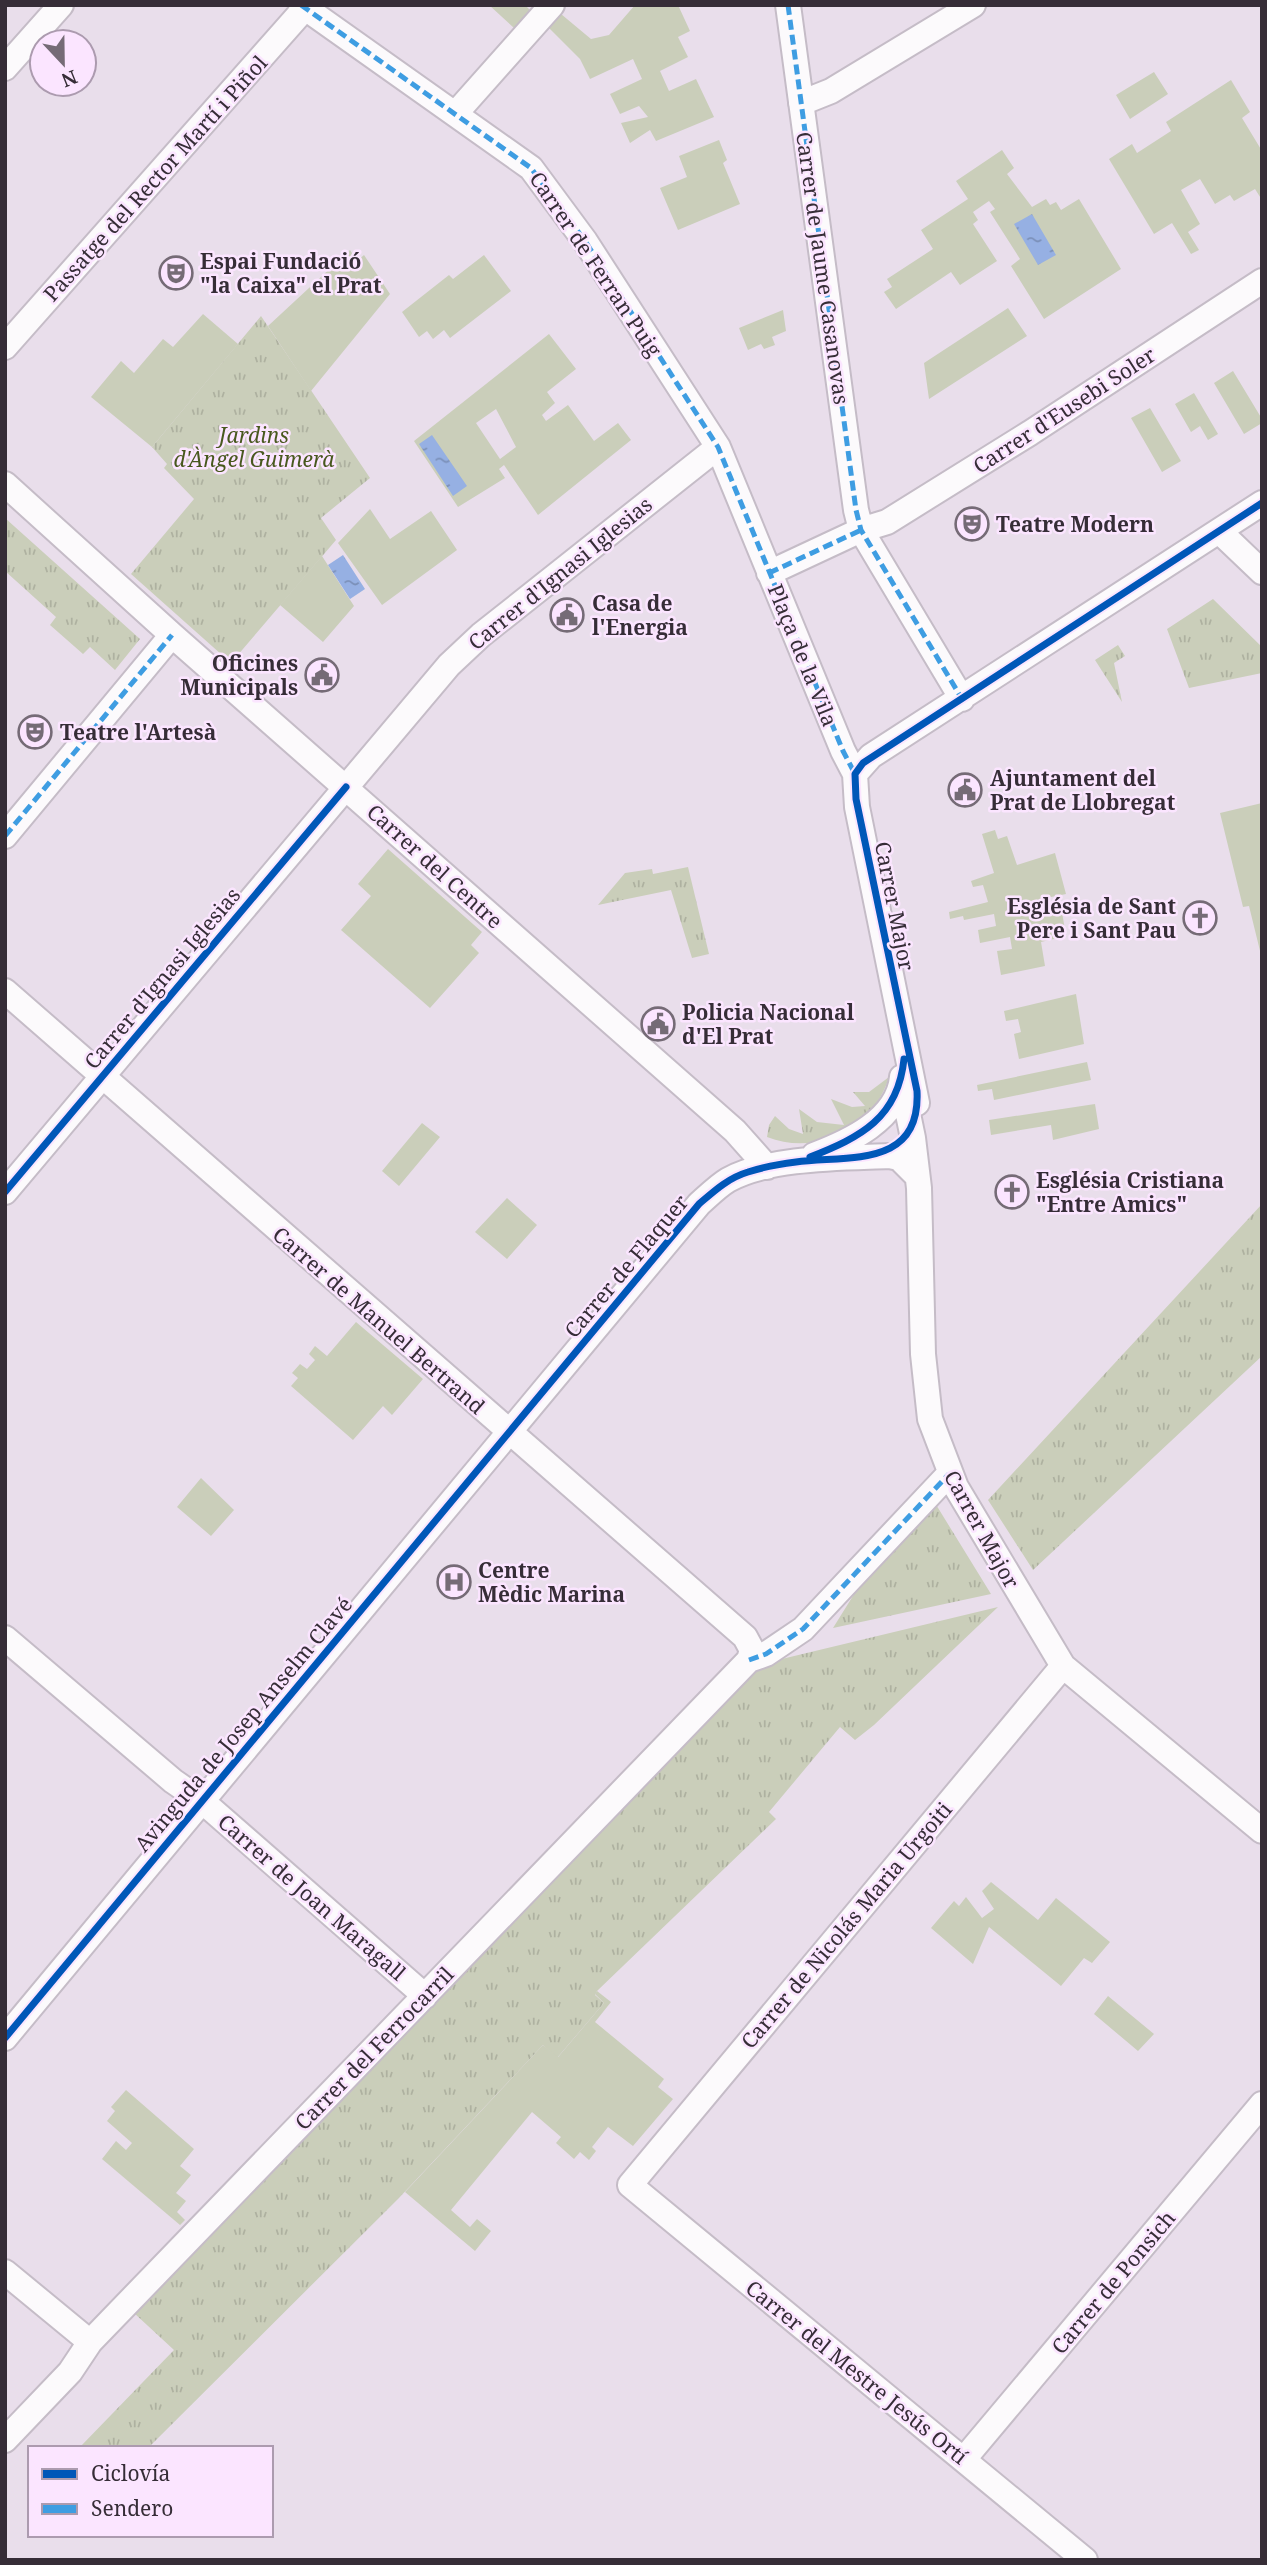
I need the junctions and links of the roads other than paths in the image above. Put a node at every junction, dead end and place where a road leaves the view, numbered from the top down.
1 (61, 5) edge
2 (552, 5) edge
3 (788, 5) edge
4 (973, 5) edge
5 (303, 7) edge
6 (5, 68) edge
7 (802, 103) junction
8 (456, 113) junction
9 (1262, 282) edge
10 (5, 347) edge
11 (718, 447) junction
12 (5, 484) edge
13 (1262, 503) edge
14 (861, 530) junction
15 (1219, 531) junction
16 (1262, 572) edge
17 (769, 573) junction
18 (172, 635) junction
19 (969, 694) junction
20 (855, 774) junction
21 (346, 787) junction
22 (5, 836) edge
23 (5, 991) edge
24 (906, 1045) junction
25 (102, 1075) junction
26 (902, 1085) junction
27 (911, 1127) junction
28 (865, 1158) junction
29 (797, 1161) junction
30 (767, 1167) junction
31 (917, 1176) junction
32 (5, 1192) edge
33 (508, 1433) junction
34 (952, 1481) junction
35 (5, 1638) edge
36 (750, 1655) junction
37 (1063, 1665) junction
38 (202, 1801) junction
39 (1262, 1831) edge
40 (425, 1996) junction
41 (5, 2038) edge
42 (1262, 2104) edge
43 (629, 2185) joint
44 (5, 2272) edge
45 (90, 2342) junction
46 (5, 2440) edge
47 (964, 2459) junction
48 (1085, 2560) edge

1 - 6 street
2 - 8 street
3 - 7 street, Carrer de Jaume Casanovas
4 - 7 street
5 - 8 street, Carrer de Ferran Puig
5 - 10 street, Passatge del Rector Martí i Piñol
7 - 14 street, Carrer de Jaume Casanovas
8 - 11 street, Carrer de Ferran Puig
9 - 14 street, Carrer d'Eusebi Soler
11 - 17 street, Carrer de Ferran Puig
11 - 21 street, Carrer d'Ignasi Iglesias
12 - 18 street, Carrer del Centre
13 - 15 street
14 - 17 street, Plaça de la Vila
14 - 19 street
15 - 16 street
15 - 19 street
17 - 20 street, Plaça de la Vila
18 - 21 street, Carrer del Centre
18 - 22 street
19 - 20 street
20 - 24 street, Carrer Major
21 - 25 street, Carrer d'Ignasi Iglesias
21 - 30 street, Carrer del Centre
23 - 25 street, Carrer de Manuel Bertrand
24 - 26 street
24 - 27 street, Carrer Major
25 - 32 street, Carrer d'Ignasi Iglesias
25 - 33 street, Carrer de Manuel Bertrand
26 - 27 street, Carrer Major
26 - 29 street
27 - 28 street
27 - 31 street, Carrer Major
28 - 29 street
28 - 31 street
29 - 30 street, Carrer de Flaquer
30 - 33 street, Carrer de Flaquer
31 - 34 street, Carrer Major
33 - 36 street, Carrer de Manuel Bertrand
33 - 38 street, Avinguda de Josep Anselm Clavé
34 - 36 street, Carrer del Ferrocarril
34 - 37 street, Carrer Major
35 - 38 street, Carrer de Joan Maragall
36 - 40 street, Carrer del Ferrocarril
37 - 39 street, Carrer Major
37 - 43 street, Carrer de Nicolás Maria Urgoiti
38 - 40 street, Carrer de Joan Maragall
38 - 41 street, Avinguda de Josep Anselm Clavé
40 - 45 street, Carrer del Ferrocarril
42 - 47 street, Carrer de Ponsich
43 - 47 street, Carrer del Mestre Jesús Ortí
44 - 45 street
45 - 46 street, Carrer del Ferrocarril
47 - 48 street, Carrer del Mestre Jesús Ortí

